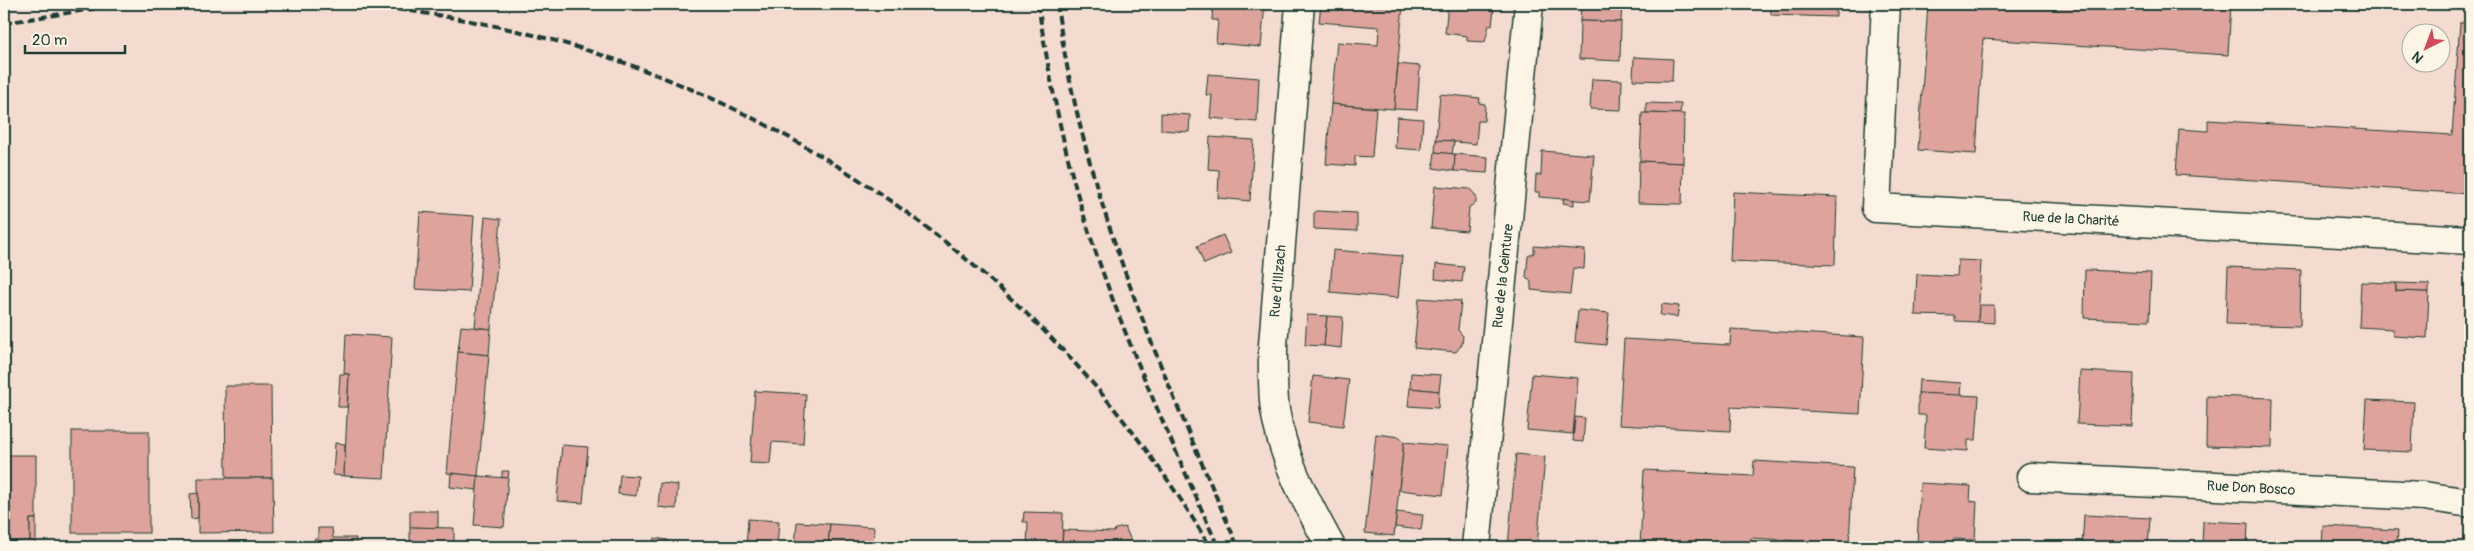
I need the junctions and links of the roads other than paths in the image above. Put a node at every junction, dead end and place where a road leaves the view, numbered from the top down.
1 (1300, 4) edge
2 (1530, 4) edge
3 (1886, 4) edge
4 (2470, 240) edge
5 (2031, 478) dead end
6 (2470, 503) edge
7 (1331, 547) edge
8 (1476, 547) edge

1 - 7 street, Rue d'Illzach
2 - 8 street, Rue de la Ceinture
3 - 4 street, Rue de la Charité
5 - 6 street, Rue Don Bosco

